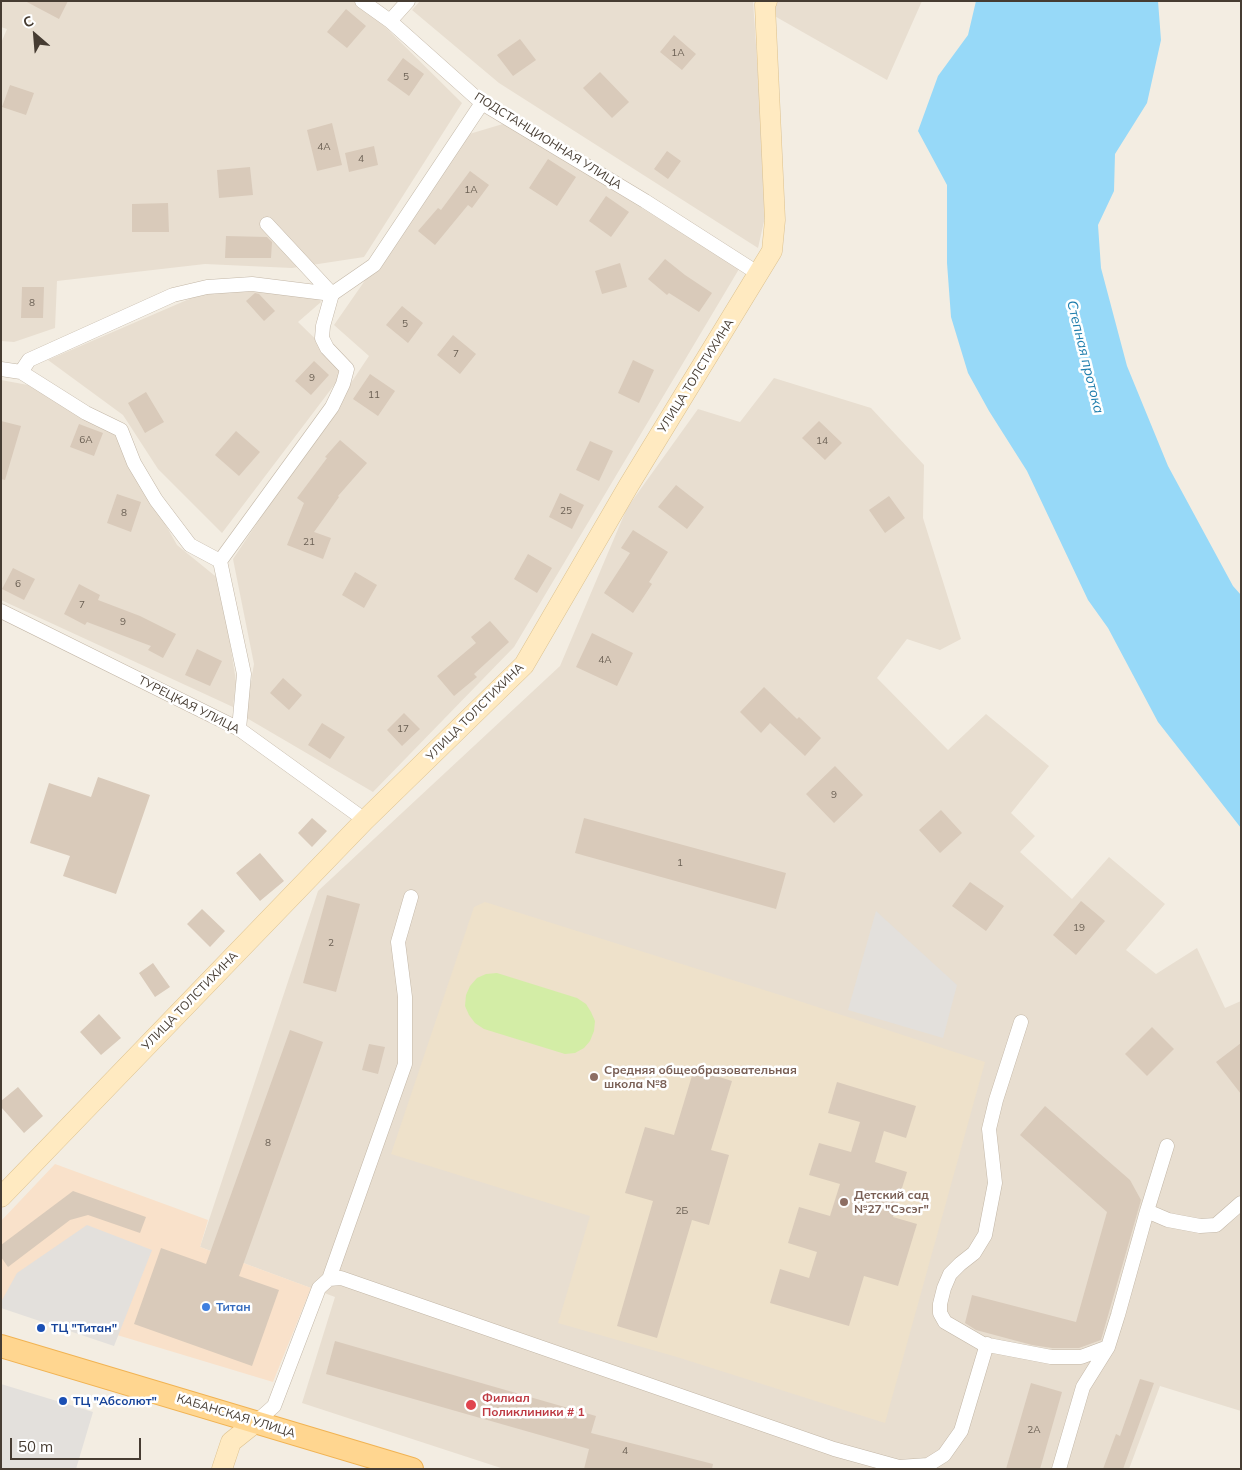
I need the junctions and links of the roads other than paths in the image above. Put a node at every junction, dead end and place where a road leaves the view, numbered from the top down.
1 (362, 1) edge
2 (408, 1) edge
3 (765, 2) edge
4 (390, 21) junction
5 (482, 103) junction
6 (267, 224) dead end
7 (758, 274) junction
8 (332, 294) junction
9 (1, 368) edge
10 (21, 372) junction
11 (220, 561) junction
12 (1, 612) edge
13 (239, 729) junction
14 (365, 820) junction
15 (412, 897) dead end
16 (1022, 1022) dead end
17 (1168, 1146) dead end
18 (1, 1197) edge
19 (1241, 1203) edge
20 (1147, 1211) junction
21 (329, 1279) junction
22 (987, 1344) junction
23 (1, 1346) edge
24 (1108, 1347) junction
25 (256, 1422) junction
26 (222, 1469) edge
27 (412, 1469) edge
28 (1059, 1469) edge

1 - 4 street, ПОДСТАНЦИОННАЯ УЛИЦА
2 - 4 street
3 - 7 street, УЛИЦА ТОЛСТИХИНА
4 - 5 street, ПОДСТАНЦИОННАЯ УЛИЦА
5 - 7 street, ПОДСТАНЦИОННАЯ УЛИЦА
5 - 8 street
6 - 8 street
7 - 14 street, УЛИЦА ТОЛСТИХИНА
8 - 10 street
8 - 11 street
9 - 10 street
10 - 11 street
11 - 13 street
12 - 13 street, ТУРЕЦКАЯ УЛИЦА
13 - 14 street, ТУРЕЦКАЯ УЛИЦА
14 - 18 street, УЛИЦА ТОЛСТИХИНА
15 - 21 street
16 - 22 street
17 - 20 street
19 - 20 street
20 - 24 street
21 - 22 street
21 - 25 street
22 - 24 street
23 - 25 main road, КАБАНСКАЯ УЛИЦА
24 - 28 street
25 - 26 street
25 - 27 main road, КАБАНСКАЯ УЛИЦА

